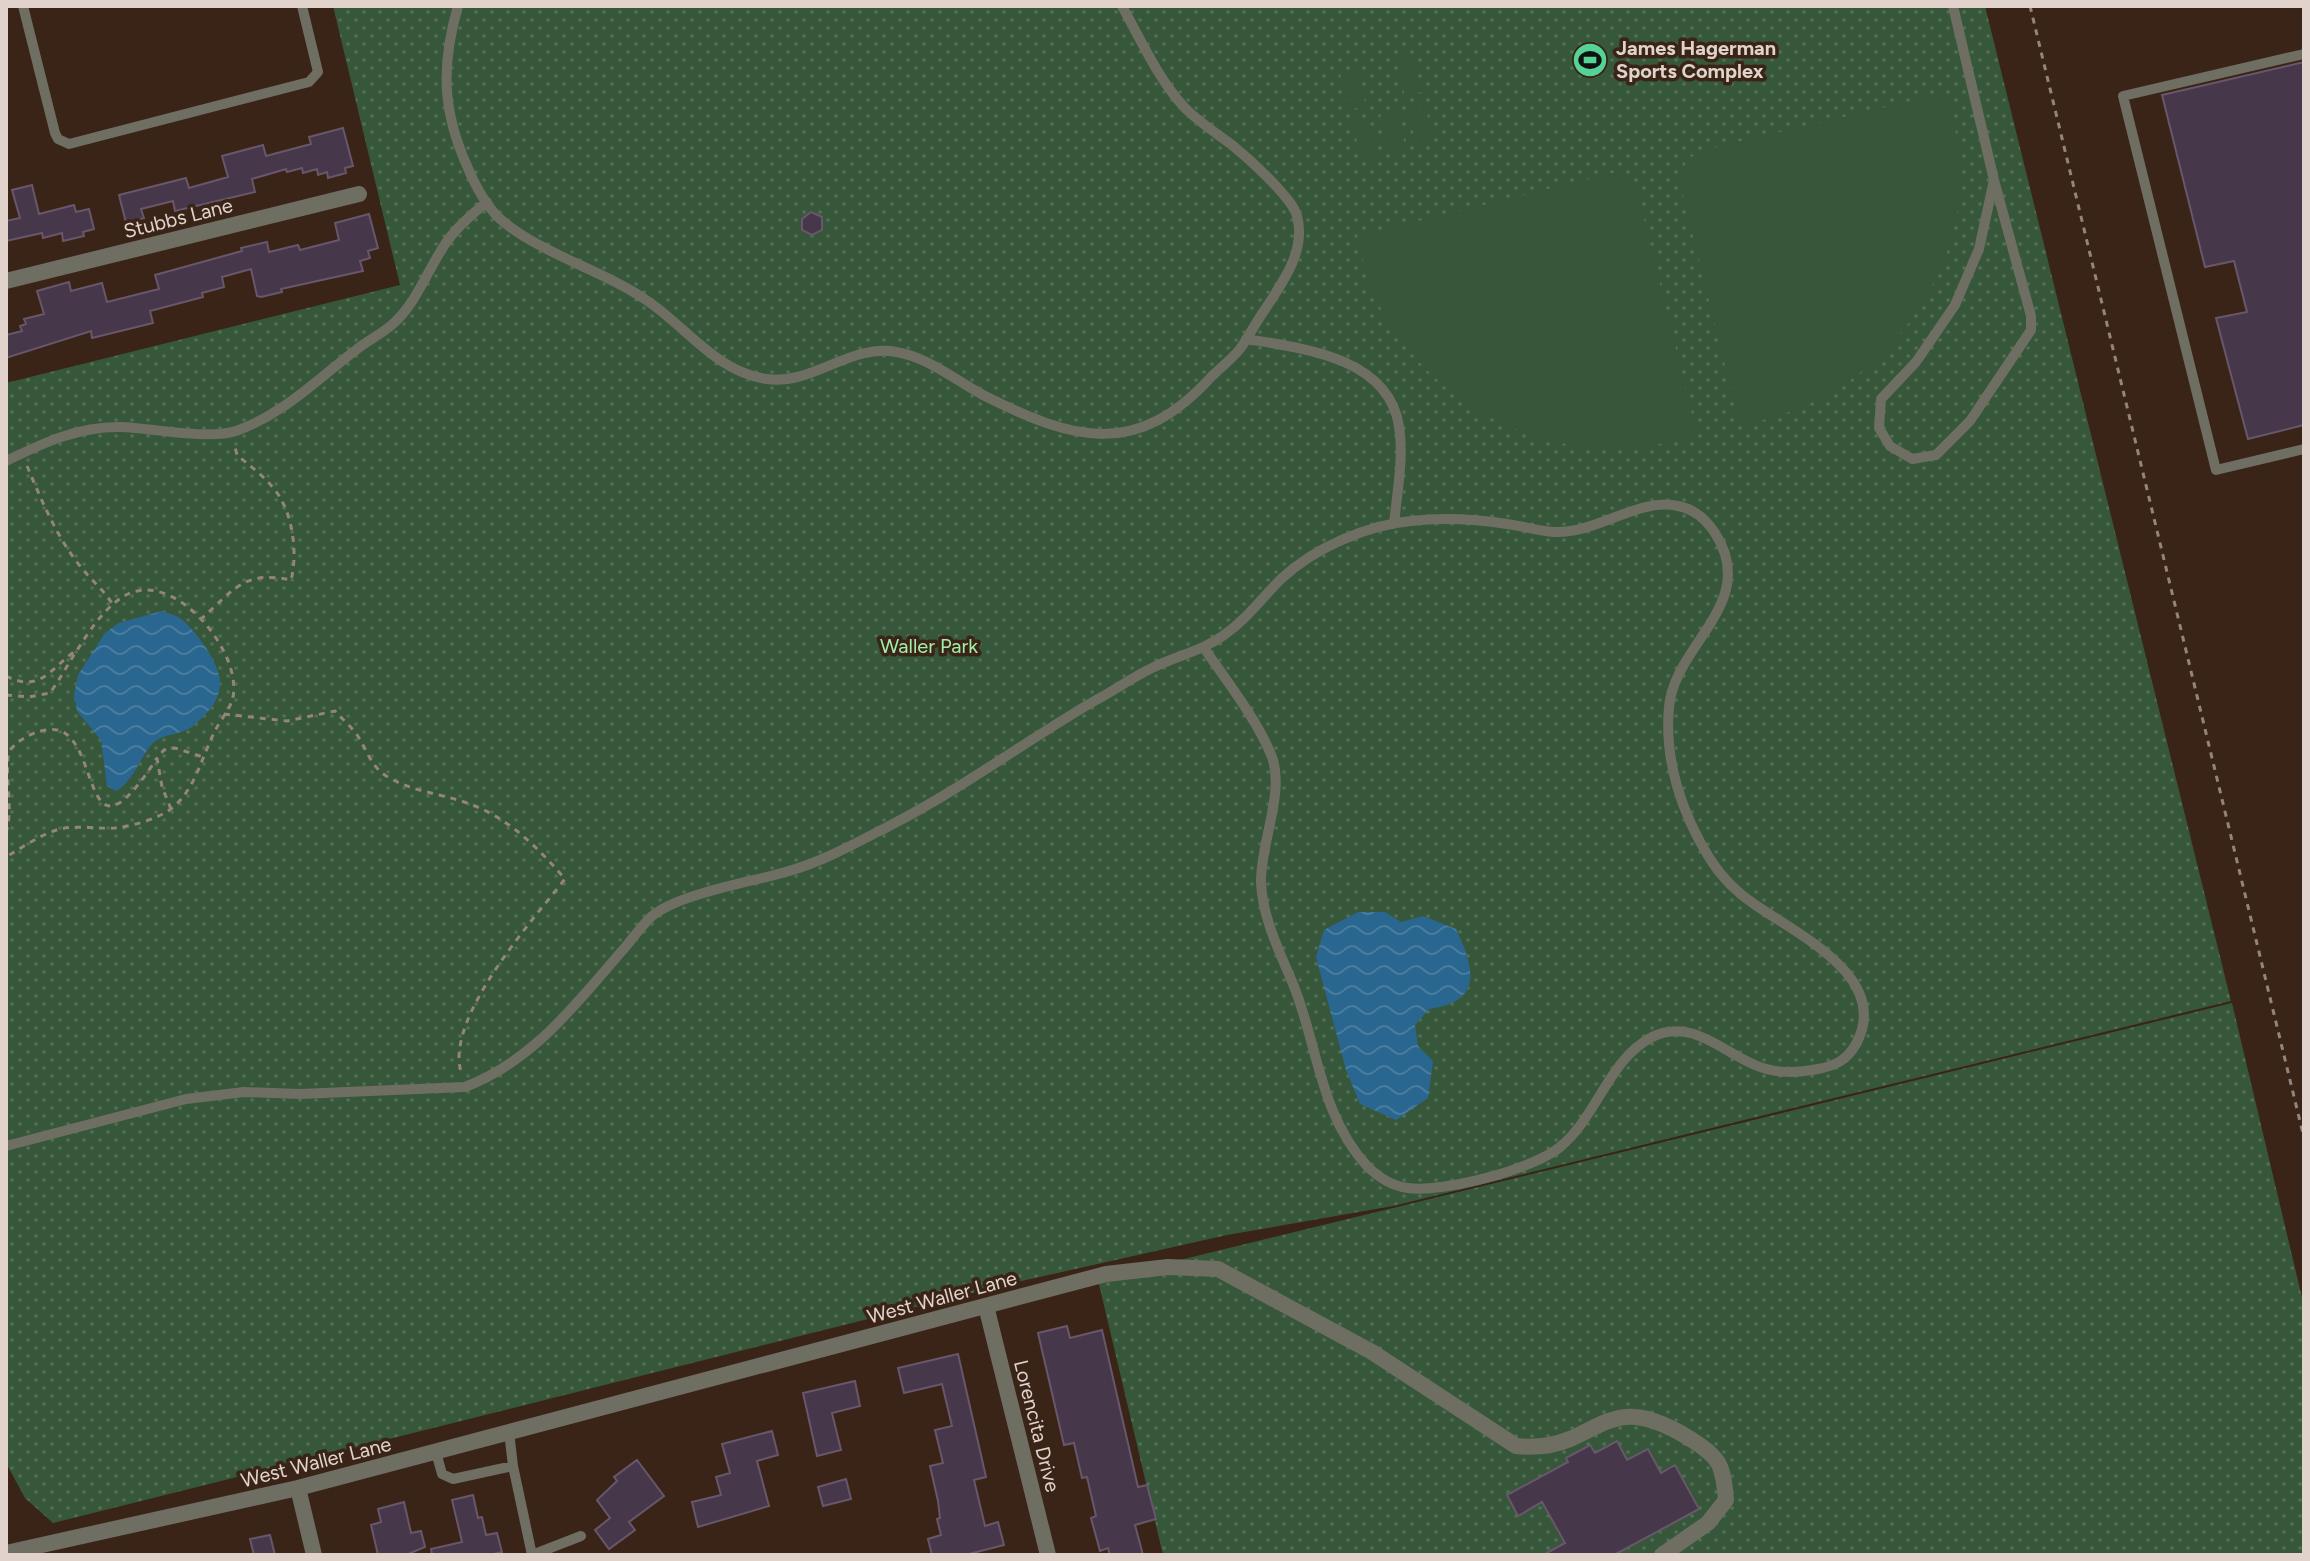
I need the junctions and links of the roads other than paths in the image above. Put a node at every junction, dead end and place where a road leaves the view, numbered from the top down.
1 (23, 6) edge
2 (302, 6) edge
3 (458, 6) edge
4 (1122, 6) edge
5 (1953, 6) edge
6 (2304, 54) edge
7 (1994, 180) junction
8 (359, 194) dead end
9 (487, 202) junction
10 (6, 281) edge
11 (1246, 339) junction
12 (2304, 449) edge
13 (6, 461) edge
14 (1394, 524) junction
15 (1204, 648) junction
16 (10, 1144) edge
17 (986, 1306) junction
18 (509, 1432) junction
19 (436, 1452) junction
20 (513, 1466) junction
21 (298, 1488) junction
22 (581, 1536) dead end
23 (8, 1551) edge
24 (314, 1555) edge
25 (532, 1555) edge
26 (1048, 1555) edge
27 (1662, 1555) edge

1 - 2 lane
3 - 9 lane
4 - 11 lane
5 - 7 lane
6 - 12 lane
7 - 7 lane
8 - 10 street, Stubbs Lane
9 - 11 lane
9 - 13 lane
11 - 14 lane
14 - 15 lane
14 - 15 lane
15 - 16 lane
17 - 18 street, West Waller Lane
17 - 26 street, Lorencita Drive
17 - 27 street, West Waller Lane
18 - 19 street, West Waller Lane
18 - 20 lane
19 - 20 lane
19 - 21 street, West Waller Lane
20 - 25 lane
21 - 23 street, West Waller Lane
21 - 24 street
22 - 25 lane

